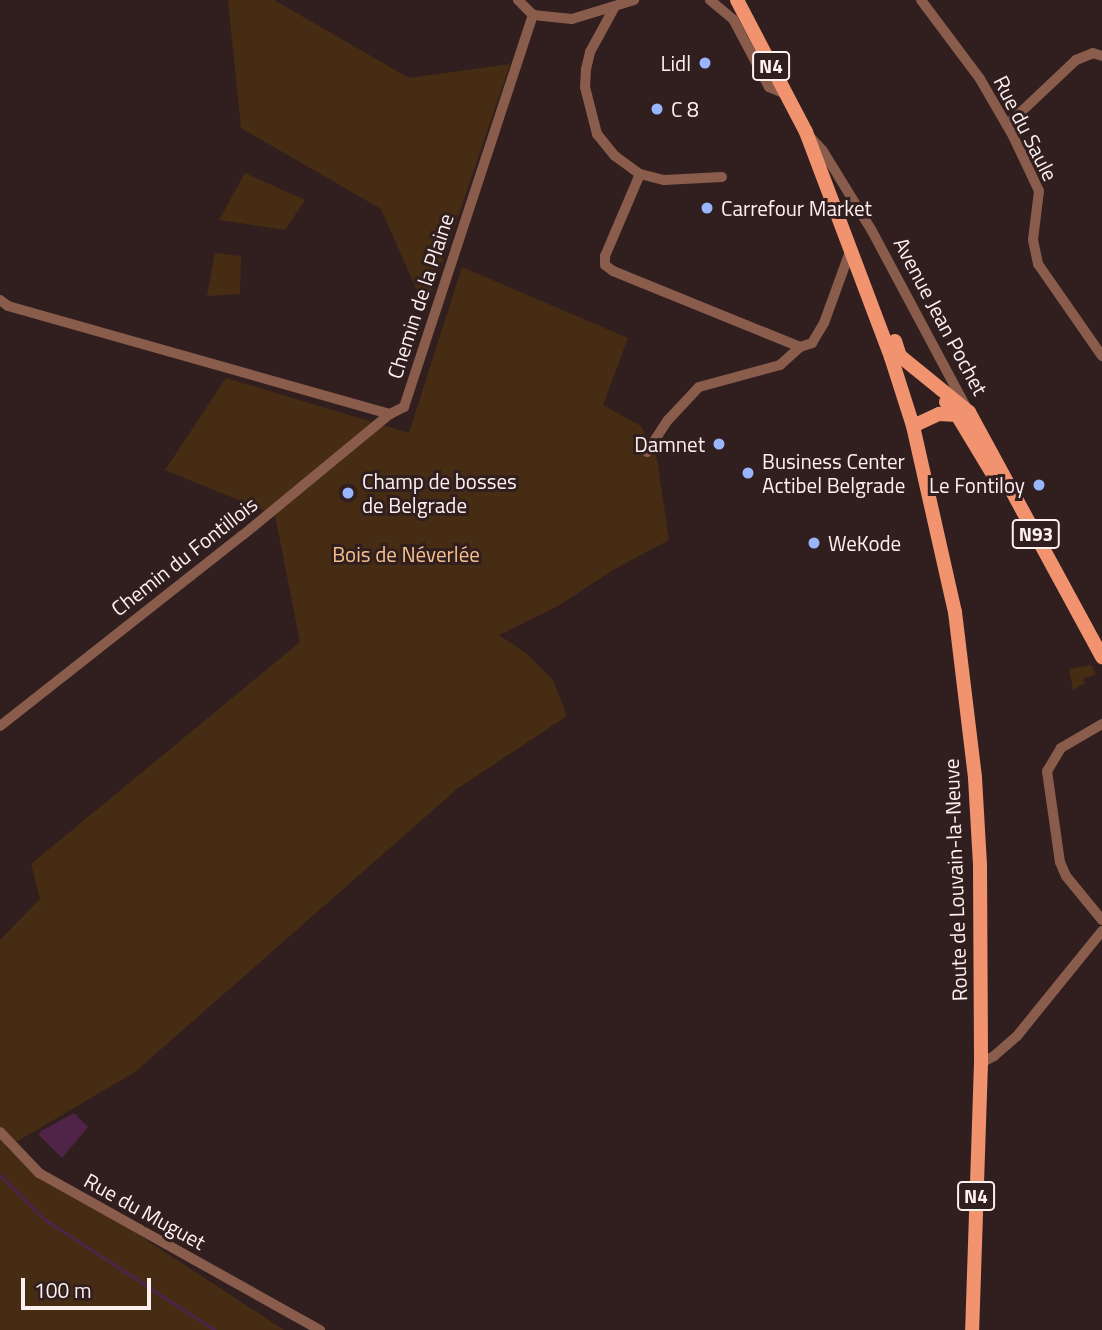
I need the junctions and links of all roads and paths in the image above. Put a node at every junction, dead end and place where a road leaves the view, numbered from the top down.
1 (518, 0) edge
2 (634, 0) edge
3 (710, 0) edge
4 (737, 0) edge
5 (921, 0) edge
6 (614, 8) junction
7 (533, 15) junction
8 (1102, 56) edge
9 (786, 94) junction
10 (1007, 125) junction
11 (806, 132) junction
12 (640, 174) junction
13 (722, 177) dead end
14 (851, 248) junction
15 (0, 300) edge
16 (875, 314) junction
17 (800, 347) junction
18 (1102, 356) edge
19 (891, 357) junction
20 (390, 414) junction
21 (963, 414) junction
22 (913, 426) junction
23 (647, 452) dead end
24 (1102, 659) edge
25 (1102, 724) edge
26 (0, 726) edge
27 (1102, 920) edge
28 (1102, 932) edge
29 (981, 1063) junction
30 (0, 1132) edge
31 (320, 1330) edge
32 (972, 1330) edge

1 - 7 street
2 - 6 street
3 - 9 street
4 - 9 main road, Avenue Jean Pochet / N4
5 - 10 street, Rue du Saule
6 - 7 street
6 - 12 street
7 - 20 street, Chemin de la Plaine
8 - 10 street
9 - 11 main road, Avenue Jean Pochet / N4
10 - 18 street, Rue du Saule
11 - 14 main road, N4
11 - 21 street, Avenue Jean Pochet
12 - 13 street
12 - 17 street
14 - 16 main road, N4
14 - 17 street
15 - 20 street
16 - 19 main road, Route de Louvain-la-Neuve / N4
16 - 21 main road, N93
17 - 23 street
19 - 21 main road
19 - 22 main road, Route de Louvain-la-Neuve / N4
20 - 26 street, Chemin du Fontillois
21 - 22 main road
21 - 24 main road, Avenue Jean Pochet / N93
21 - 24 main road, N93
22 - 29 main road, Route de Louvain-la-Neuve / N4
25 - 27 street
28 - 29 street
29 - 32 main road, Route de Louvain-la-Neuve / N4
30 - 31 street, Rue du Muguet

